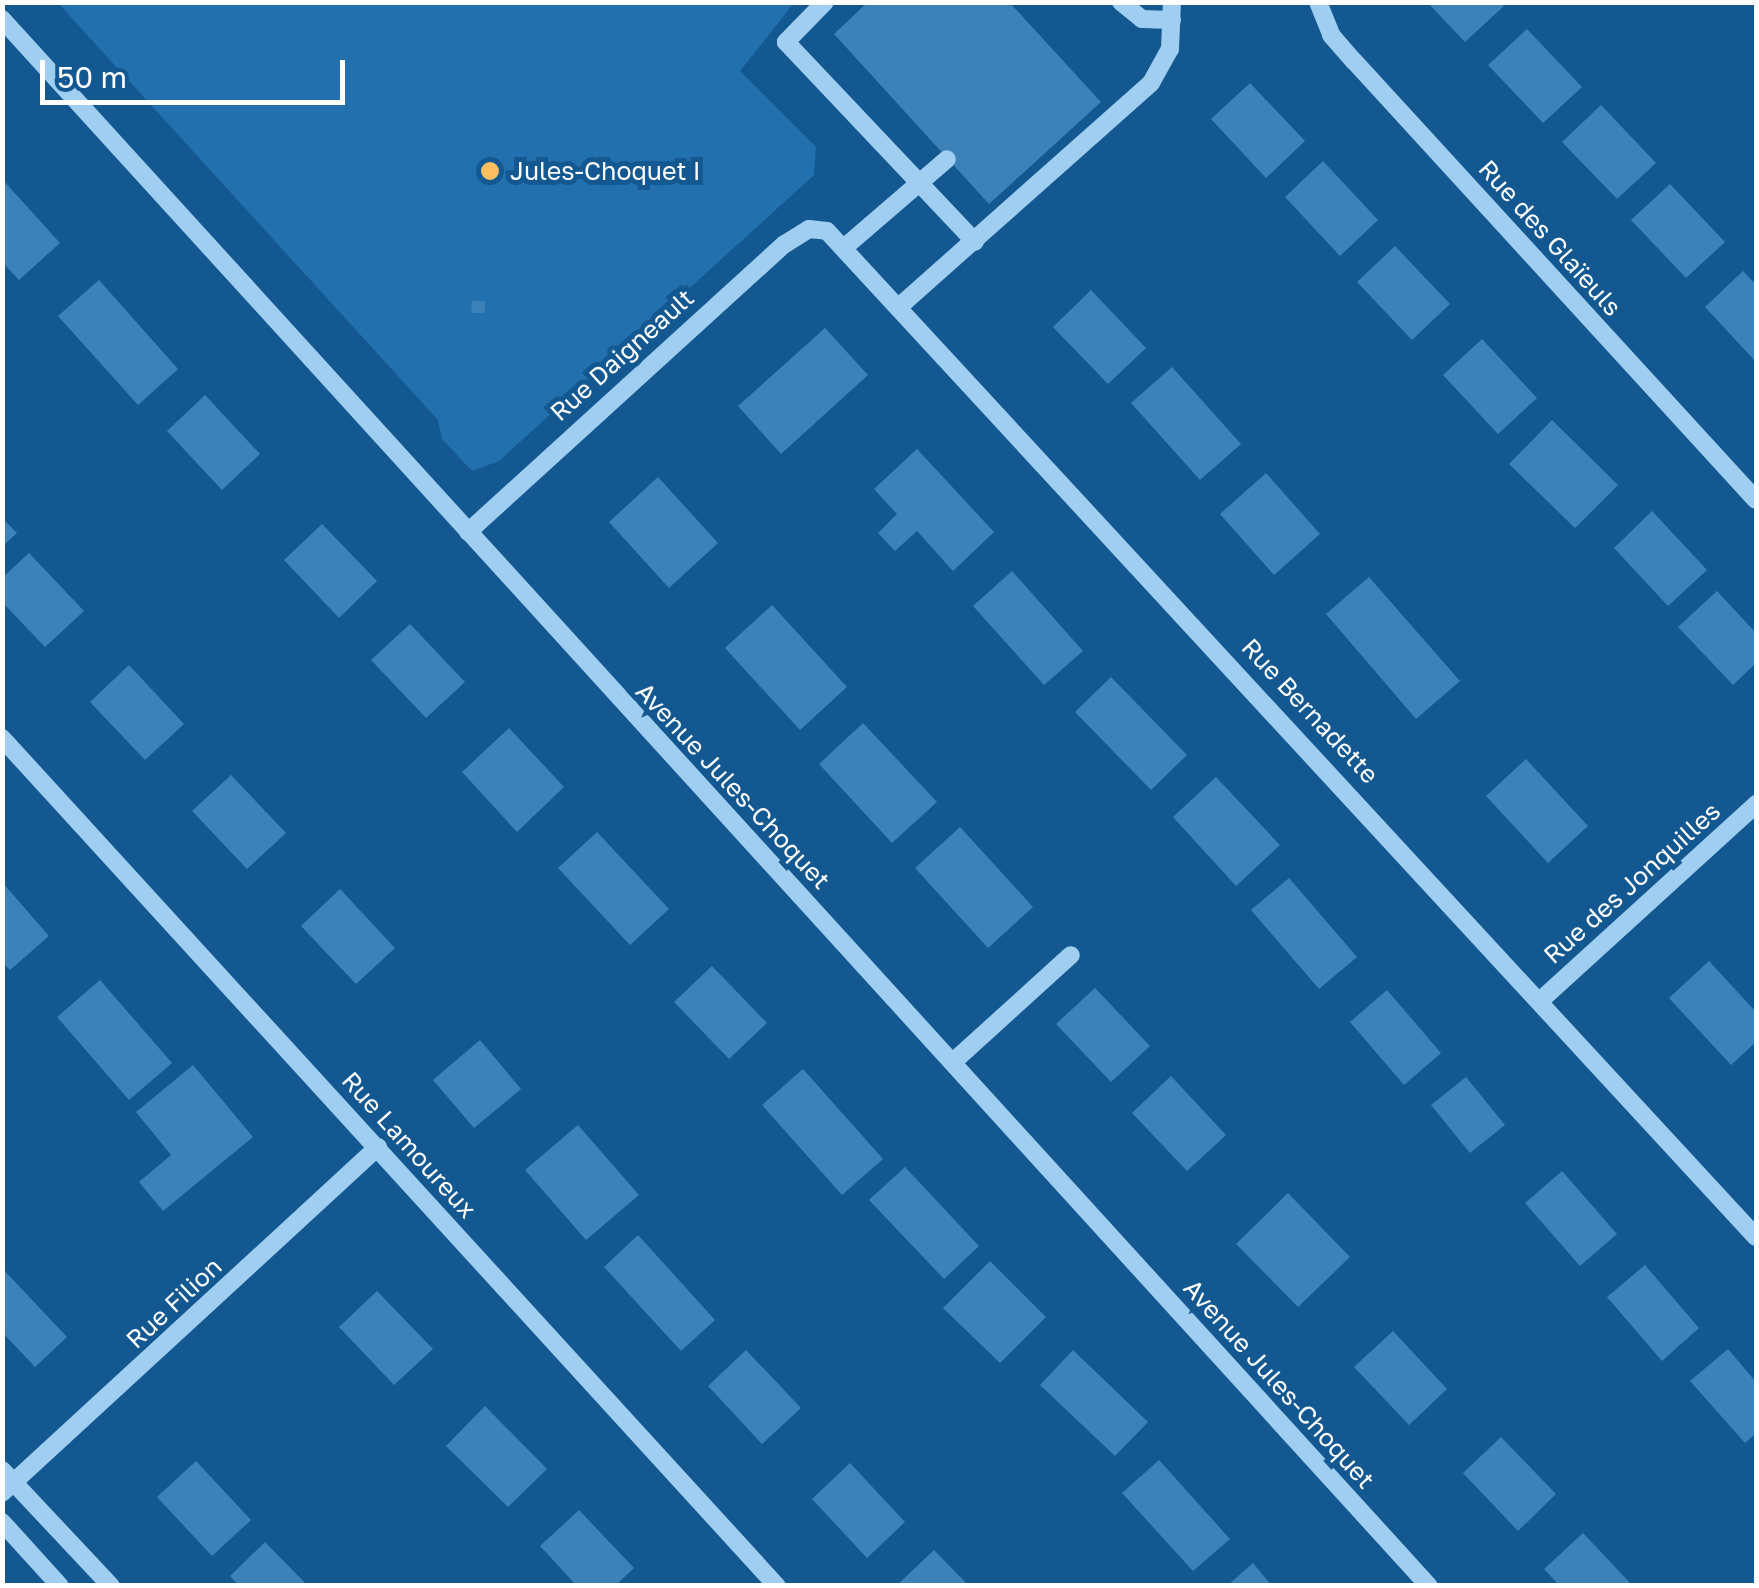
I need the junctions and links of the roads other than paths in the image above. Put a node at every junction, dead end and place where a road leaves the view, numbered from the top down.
1 (825, 2) edge
2 (1121, 2) edge
3 (1318, 2) edge
4 (1172, 11) edge
5 (2, 19) edge
6 (947, 158) dead end
7 (918, 182) junction
8 (819, 228) joint
9 (975, 242) junction
10 (846, 246) junction
11 (901, 306) junction
12 (1756, 500) edge
13 (468, 532) junction
14 (2, 738) edge
15 (1756, 804) edge
16 (1071, 955) dead end
17 (1542, 999) junction
18 (953, 1062) junction
19 (378, 1147) junction
20 (1756, 1237) edge
21 (6, 1482) edge
22 (2, 1522) edge
23 (60, 1586) edge
24 (111, 1586) edge
25 (777, 1586) edge
26 (1429, 1586) edge

1 - 7 street
2 - 4 street
3 - 12 street, Rue des Glaïeuls
4 - 9 street
5 - 13 street, Avenue Jules-Choquet
6 - 7 street
7 - 9 street
7 - 10 street
8 - 10 street, Rue Bernadette
8 - 13 street, Rue Daigneault
9 - 11 street
10 - 11 street, Rue Bernadette
11 - 17 street, Rue Bernadette
13 - 18 street, Avenue Jules-Choquet
14 - 19 street, Rue Lamoureux
15 - 17 street, Rue des Jonquilles
16 - 18 street
17 - 20 street, Rue Bernadette
18 - 26 street, Avenue Jules-Choquet
19 - 21 street, Rue Filion
19 - 25 street, Rue Lamoureux
21 - 24 street
22 - 23 street

